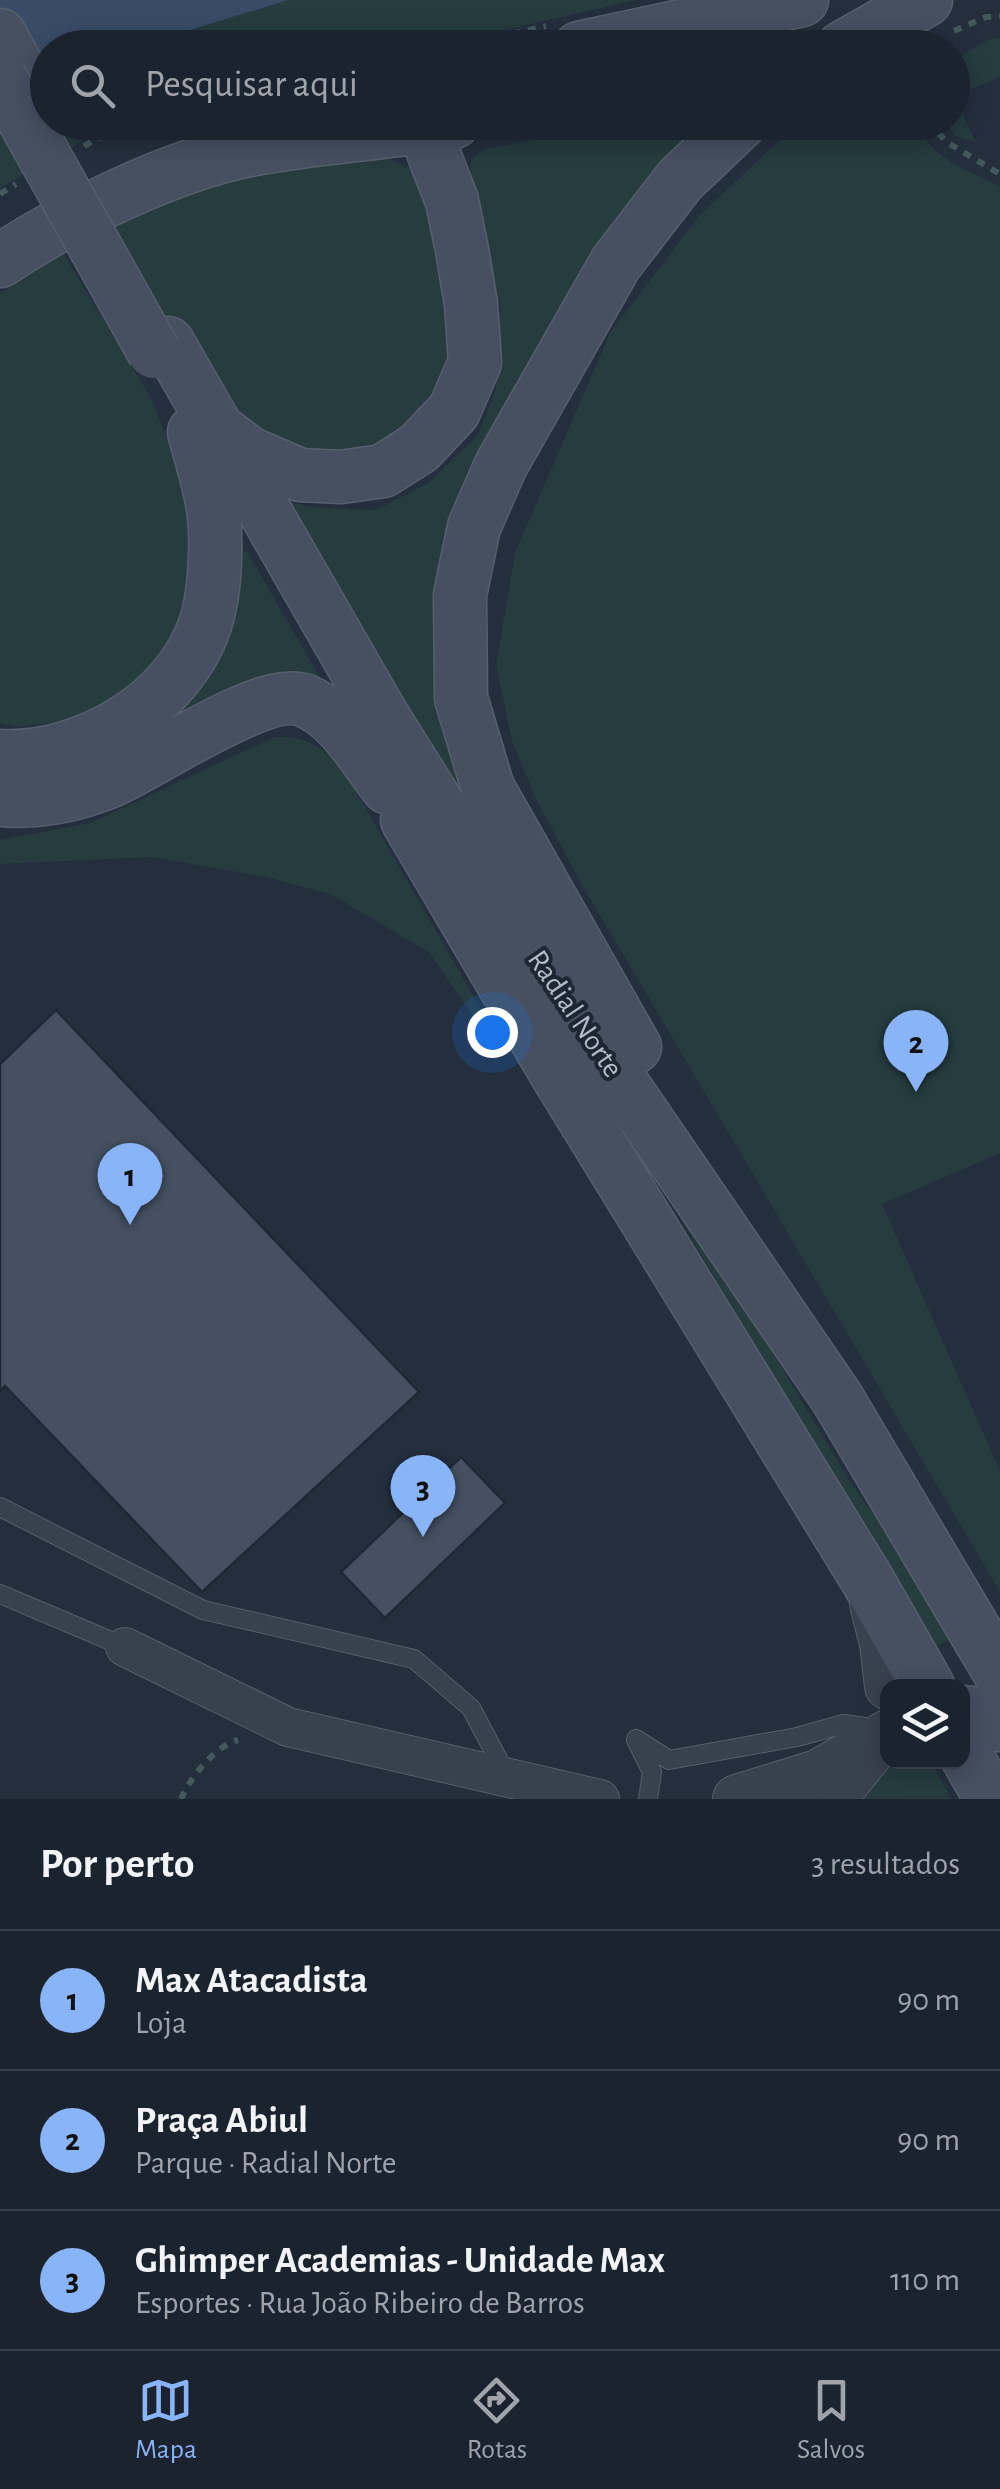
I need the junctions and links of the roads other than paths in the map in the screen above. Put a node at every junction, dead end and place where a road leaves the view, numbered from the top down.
1 (802, 0) edge
2 (840, 0) edge
3 (935, 19) edge
4 (662, 30) edge
5 (756, 30) edge
6 (900, 30) edge
7 (0, 36) edge
8 (0, 77) edge
9 (30, 94) edge
10 (30, 127) edge
11 (37, 140) edge
12 (54, 140) edge
13 (192, 140) edge
14 (319, 140) edge
15 (394, 140) edge
16 (437, 140) edge
17 (722, 140) edge
18 (452, 201) junction
19 (0, 231) edge
20 (0, 261) edge
21 (161, 348) junction
22 (203, 428) junction
23 (0, 756) edge
24 (388, 788) junction
25 (0, 800) edge
26 (836, 1398) junction
27 (0, 1506) edge
28 (868, 1581) junction
29 (0, 1594) edge
30 (125, 1647) joint
31 (1000, 1673) edge
32 (888, 1679) edge
33 (924, 1679) edge
34 (970, 1713) edge
35 (1000, 1725) edge
36 (880, 1732) edge
37 (880, 1739) edge
38 (880, 1744) edge
39 (970, 1762) edge
40 (507, 1776) junction
41 (600, 1799) edge
42 (648, 1799) edge
43 (737, 1799) edge
44 (838, 1799) edge
45 (991, 1799) edge

1 - 4 main road
2 - 5 main road
3 - 6 main road
7 - 9 main road
8 - 10 main road, bridge
11 - 21 main road, bridge
12 - 21 main road
13 - 19 main road
14 - 20 main road
15 - 18 main road
16 - 18 main road
17 - 26 main road
18 - 22 main road
21 - 22 main road, Radial Norte
22 - 23 main road
22 - 24 main road, Radial Norte
22 - 26 main road, Radial Norte
24 - 25 main road
24 - 28 main road, Radial Norte
26 - 31 main road, Radial Norte
27 - 40 lane
28 - 32 street, Radial Norte
28 - 33 main road, Radial Norte
29 - 30 lane
30 - 40 street
34 - 35 main road
36 - 42 lane
37 - 43 street
38 - 44 street
39 - 45 main road
40 - 41 street

